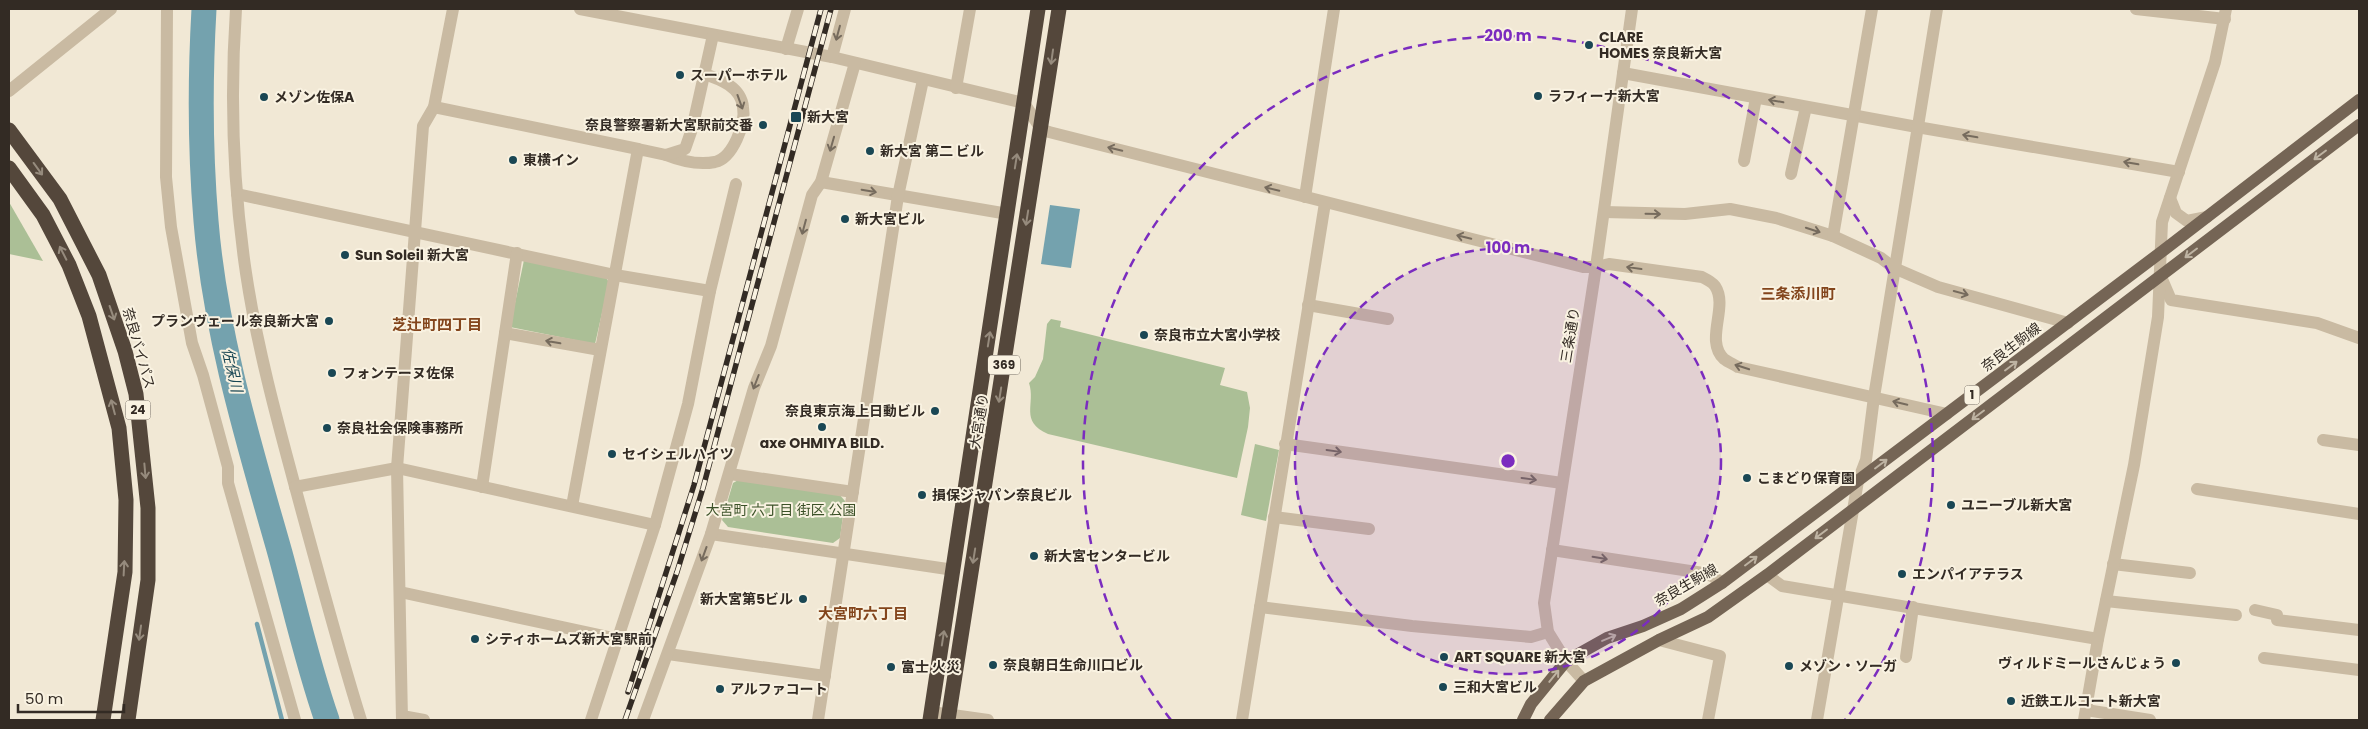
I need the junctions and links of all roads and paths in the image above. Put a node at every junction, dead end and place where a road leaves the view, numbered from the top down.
1 (111, 9) edge
2 (167, 9) edge
3 (236, 9) edge
4 (453, 9) edge
5 (580, 9) edge
6 (798, 9) edge
7 (845, 9) edge
8 (970, 9) edge
9 (1038, 9) edge
10 (1059, 9) edge
11 (1334, 9) edge
12 (1632, 9) edge
13 (1872, 9) edge
14 (1937, 9) edge
15 (2136, 9) edge
16 (2171, 11) edge
17 (2226, 14) edge
18 (644, 15) edge
19 (714, 35) junction
20 (786, 49) junction
21 (832, 57) junction
22 (855, 63) junction
23 (1623, 73) junction
24 (704, 74) junction
25 (923, 80) junction
26 (956, 88) junction
27 (9, 91) edge
28 (1756, 98) junction
29 (2359, 100) edge
30 (1024, 103) junction
31 (1806, 106) junction
32 (434, 107) junction
33 (1855, 115) junction
34 (2359, 125) edge
35 (1917, 127) junction
36 (1041, 129) junction
37 (9, 130) edge
38 (638, 149) junction
39 (666, 155) junction
40 (1744, 161) dead end
41 (9, 168) edge
42 (2179, 172) junction
43 (1791, 174) dead end
44 (822, 182) junction
45 (736, 184) dead end
46 (238, 194) junction
47 (898, 196) junction
48 (1305, 197) junction
49 (2170, 198) junction
50 (1324, 203) junction
51 (1604, 212) junction
52 (1008, 214) junction
53 (2207, 217) junction
54 (414, 233) junction
55 (1833, 236) junction
56 (517, 253) junction
57 (2160, 253) junction
58 (1596, 267) junction
59 (1894, 268) junction
60 (615, 275) junction
61 (2161, 276) junction
62 (710, 291) junction
63 (1308, 304) junction
64 (1388, 319) dead end
65 (2068, 323) junction
66 (505, 333) junction
67 (2359, 338) edge
68 (600, 350) junction
69 (1874, 396) junction
70 (1947, 414) junction
71 (2323, 440) dead end
72 (1285, 444) junction
73 (2359, 445) edge
74 (397, 468) junction
75 (730, 474) junction
76 (1858, 481) junction
77 (1562, 483) junction
78 (295, 487) junction
79 (482, 487) junction
80 (2197, 489) dead end
81 (853, 492) junction
82 (572, 506) junction
83 (1853, 510) junction
84 (2359, 514) edge
85 (1274, 517) junction
86 (655, 525) junction
87 (1369, 528) dead end
88 (711, 534) junction
89 (1552, 550) junction
90 (843, 553) junction
91 (2113, 564) junction
92 (954, 570) junction
93 (2190, 573) dead end
94 (1767, 575) junction
95 (1722, 583) junction
96 (400, 592) junction
97 (1838, 595) junction
98 (2106, 601) junction
99 (1260, 607) junction
100 (1913, 607) junction
101 (2255, 610) dead end
102 (2236, 615) dead end
103 (2359, 630) edge
104 (1548, 632) junction
105 (618, 639) junction
106 (2098, 639) junction
107 (1659, 640) junction
108 (668, 654) junction
109 (1906, 657) dead end
110 (2264, 658) dead end
111 (1566, 661) junction
112 (2359, 670) edge
113 (825, 676) junction
114 (1584, 681) junction
115 (2085, 715) edge
116 (931, 716) edge
117 (402, 718) edge
118 (949, 718) edge
119 (103, 720) edge
120 (128, 720) edge
121 (295, 720) edge
122 (361, 720) edge
123 (424, 720) edge
124 (591, 720) edge
125 (643, 720) edge
126 (818, 720) edge
127 (988, 720) edge
128 (1242, 720) edge
129 (1523, 720) edge
130 (1550, 720) edge
131 (1708, 720) edge
132 (1817, 720) edge
133 (2150, 720) edge

1 - 27 street
2 - 121 street
3 - 46 street
4 - 32 street
5 - 18 street
6 - 20 street
7 -> 21 street
8 - 26 street
9 - 30 highway, 大宮通り / 369
10 -> 36 highway, 大宮通り / 369
11 - 48 street
12 - 23 street, 三条通り
13 - 33 street
14 - 35 street
15 - 16 street
16 - 17 street
17 - 42 street
18 - 19 street
19 - 20 street
19 - 24 street
20 - 21 street
21 - 22 street
22 - 25 street
22 -> 44 street
23 - 28 street
23 - 51 street, 三条通り
24 - 39 street
24 -> 39 street
25 - 26 street
25 - 47 street
26 - 30 street
31 -> 28 street
28 - 40 street
29 - 53 main road, 奈良生駒線 / 1
30 - 36 street
52 -> 30 highway, 大宮通り / 369
31 - 33 street
31 - 43 street
32 - 38 street
32 - 54 street
33 - 35 street
33 - 55 street
34 -> 61 main road, 1
42 -> 35 street
35 - 59 street
48 -> 36 street
36 -> 118 highway, 大宮通り / 369
37 -> 120 highway, 奈良バイパス / 24
38 - 39 street
38 - 60 street
119 -> 41 highway, 24
42 - 49 street
44 -> 47 street
44 -> 75 street
45 - 62 street
46 - 54 street
46 - 78 street
47 - 52 street
47 - 81 street
48 - 50 street
49 - 53 street
49 - 57 street
58 -> 50 street
50 - 63 street
51 -> 55 street
51 - 58 street, 三条通り
92 -> 52 highway, 大宮通り / 369
53 - 57 main road, 奈良生駒線 / 1
54 - 56 street
54 - 74 street
55 - 59 street
56 - 60 street
56 - 66 street
57 - 61 street
57 - 65 main road, 奈良生駒線 / 1
69 -> 58 street
58 - 77 street, 三条通り
59 -> 65 street
59 - 69 street
60 - 62 street
60 - 68 street
61 - 67 street
61 -> 83 main road, 1
61 - 91 street
62 - 86 street
63 - 64 street
63 - 72 street
70 -> 65 main road, 奈良生駒線 / 1
68 -> 66 street
66 - 79 street
68 - 82 street
70 -> 69 street
69 - 76 street
76 -> 70 main road, 奈良生駒線 / 1
71 - 73 street
72 -> 77 street
72 - 85 street
74 - 78 street
74 - 79 street
74 - 96 street
75 - 81 street
75 - 88 street
76 - 83 street
95 -> 76 main road, 奈良生駒線 / 1
77 - 89 street, 三条通り
78 - 122 street
79 - 82 street
80 - 84 street
81 - 90 street
82 - 86 street
83 -> 94 main road, 1
83 - 97 street
85 - 87 street
85 - 99 street
86 - 105 street
88 - 90 street
88 -> 108 street
89 -> 95 street
89 - 104 street, 三条通り
90 - 92 street
90 - 113 street
91 - 93 street
91 - 98 street
116 -> 92 highway, 大宮通り / 369
94 - 97 street
94 - 107 main road, 1
111 -> 95 main road, 奈良生駒線 / 1
96 - 105 street
96 - 117 street
97 - 100 street
97 - 132 street
98 - 102 street
98 - 106 street
99 - 104 street
99 - 128 street
100 - 106 street
100 - 109 street
101 - 103 street
104 - 111 street, 三条通り
105 - 124 street
106 - 115 street
107 - 114 main road, 1
107 - 131 street
108 - 113 street
108 - 125 street
110 - 112 street
111 - 114 street, 三条通り
129 -> 111 main road, 1
113 - 126 street
114 - 130 main road, 1
115 - 133 street
116 - 118 street
117 - 123 street
118 - 127 street

